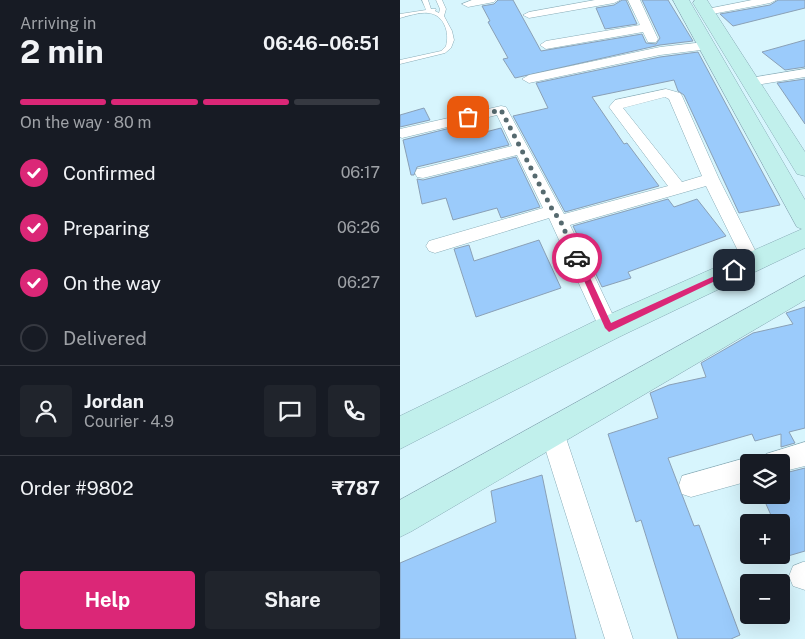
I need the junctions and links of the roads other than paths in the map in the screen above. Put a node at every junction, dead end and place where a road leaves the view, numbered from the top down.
1 (425, 0) edge
2 (439, 0) edge
3 (490, 0) edge
4 (614, 0) edge
5 (634, 0) edge
6 (770, 0) edge
7 (468, 4) dead end
8 (695, 6) edge
9 (429, 11) junction
10 (442, 12) junction
11 (529, 15) dead end
12 (400, 16) edge
13 (646, 28) junction
14 (546, 45) dead end
15 (705, 46) junction
16 (660, 51) junction
17 (400, 62) edge
18 (805, 73) edge
19 (528, 79) dead end
20 (750, 82) junction
21 (402, 133) dead end
22 (521, 149) junction
23 (805, 169) edge
24 (423, 173) dead end
25 (711, 178) junction
26 (679, 189) junction
27 (556, 216) junction
28 (805, 221) edge
29 (805, 237) edge
30 (435, 246) dead end
31 (752, 262) junction
32 (804, 279) edge
33 (609, 328) junction
34 (552, 432) junction
35 (400, 433) edge
36 (805, 454) edge
37 (790, 458) edge
38 (740, 471) edge
39 (691, 485) dead end
40 (400, 499) edge
41 (400, 519) edge
42 (619, 639) edge

1 - 9 lane
2 - 10 lane
3 - 7 street
4 - 11 street
5 - 13 street
6 - 8 street
8 - 15 street
8 - 20 street
9 - 10 lane
9 - 12 lane
10 - 17 lane
13 - 14 street
13 - 16 street
15 - 16 street
15 - 28 street
16 - 19 street
18 - 20 street
20 - 23 street
21 - 22 street
22 - 24 street
22 - 27 street
25 - 26 street
25 - 26 street
25 - 31 street
26 - 27 street
27 - 30 street
27 - 33 street
29 - 31 street
31 - 33 street
32 - 34 street
32 - 40 street
33 - 35 street
34 - 41 street
34 - 42 street
36 - 37 street
38 - 39 street

